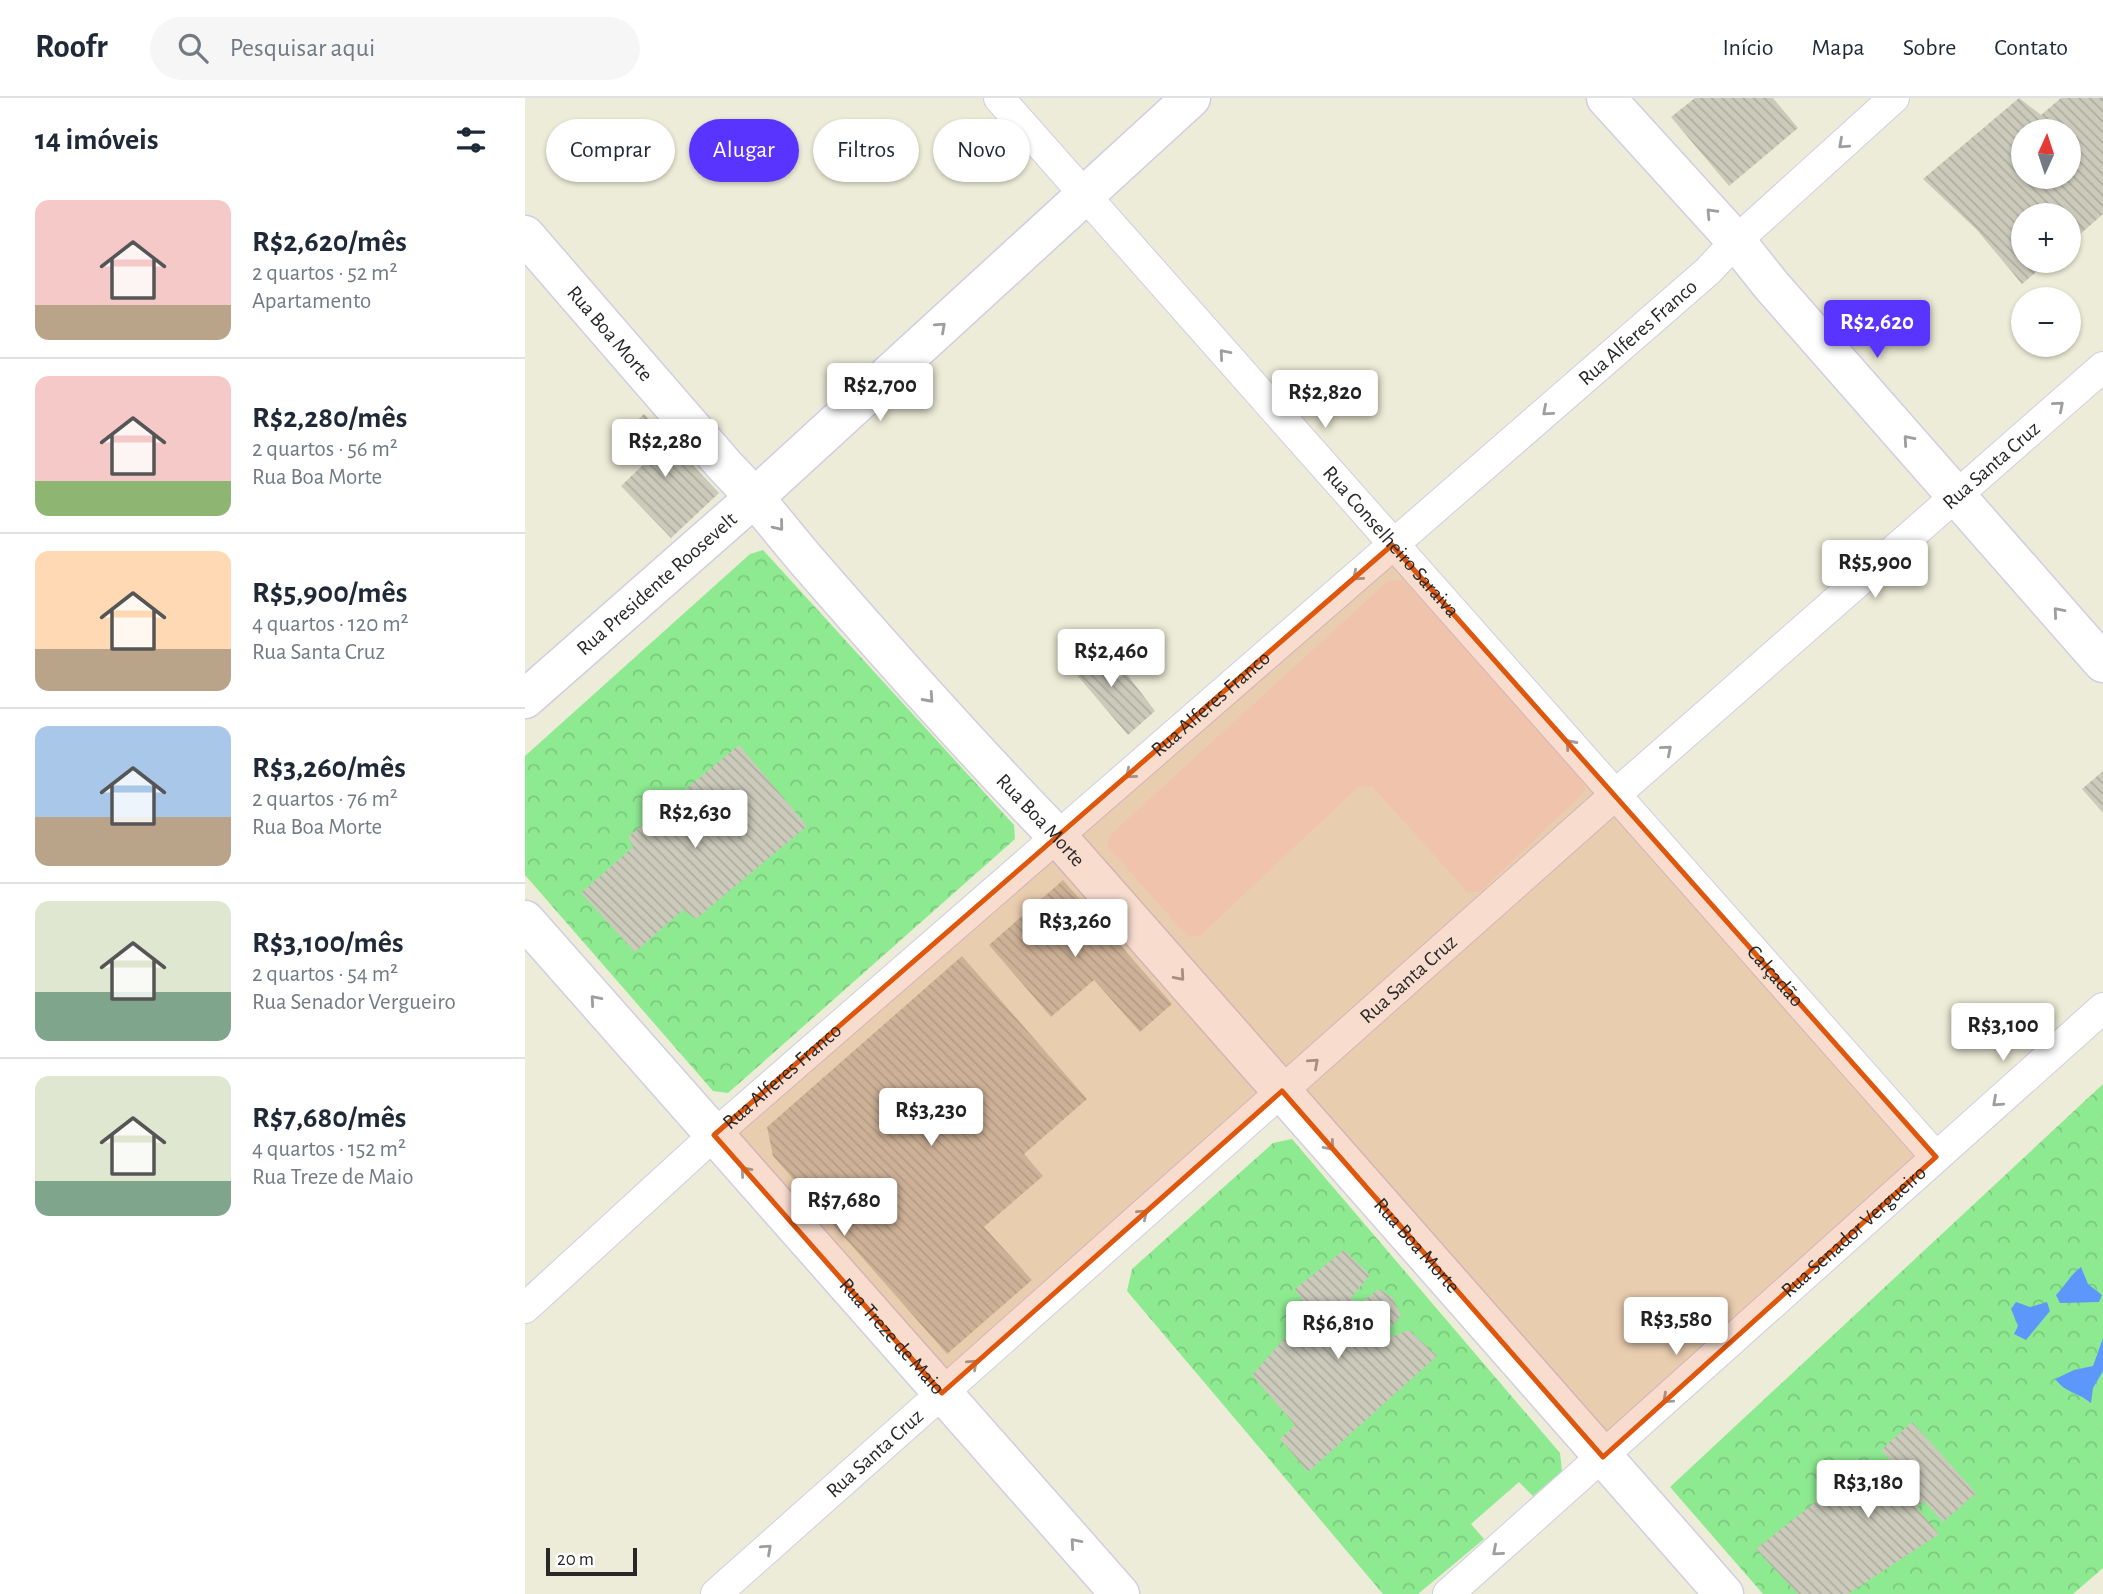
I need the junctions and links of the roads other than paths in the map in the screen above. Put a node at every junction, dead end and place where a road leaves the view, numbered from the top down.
1 (999, 98) edge
2 (1191, 98) edge
3 (1605, 98) edge
4 (1894, 98) edge
5 (1086, 196) junction
6 (525, 235) edge
7 (1736, 241) junction
8 (2103, 367) edge
9 (1956, 495) junction
10 (755, 497) junction
11 (1392, 545) junction
12 (2103, 663) edge
13 (525, 699) edge
14 (1615, 795) junction
15 (1058, 838) junction
16 (525, 920) edge
17 (2103, 1008) edge
18 (1282, 1091) junction
19 (713, 1135) junction
20 (1936, 1157) junction
21 (525, 1308) edge
22 (942, 1393) junction
23 (1603, 1457) junction
24 (716, 1594) edge
25 (1120, 1594) edge
26 (1448, 1594) edge
27 (1724, 1594) edge

1 - 5 street, Rua Conselheiro Saraiva
2 - 5 street, Rua Presidente Roosevelt
7 -> 3 street
4 -> 7 street, Rua Alferes Franco
10 -> 5 street, Rua Presidente Roosevelt
11 -> 5 street, Rua Conselheiro Saraiva
6 - 10 street, Rua Boa Morte
9 -> 7 street
7 -> 11 street, Rua Alferes Franco
9 -> 8 street, Rua Santa Cruz
12 -> 9 street
14 -> 9 street, Rua Santa Cruz
10 - 13 street, Rua Presidente Roosevelt
10 -> 15 street, Rua Boa Morte
14 -> 11 street, Rua Conselheiro Saraiva
11 -> 15 street, Rua Alferes Franco
18 -> 14 street, Rua Santa Cruz
14 - 20 street, Calçadão
15 -> 18 street, Rua Boa Morte
15 - 19 street, Rua Alferes Franco
19 -> 16 street, Rua Treze de Maio
17 -> 20 street, Rua Senador Vergueiro
22 -> 18 street, Rua Santa Cruz
18 -> 23 street, Rua Boa Morte
19 - 21 street, Rua Alferes Franco
22 -> 19 street, Rua Treze de Maio
20 -> 23 street, Rua Senador Vergueiro
24 -> 22 street, Rua Santa Cruz
25 -> 22 street, Rua Treze de Maio
23 -> 26 street, Rua Senador Vergueiro
23 - 27 street, Rua Boa Morte

